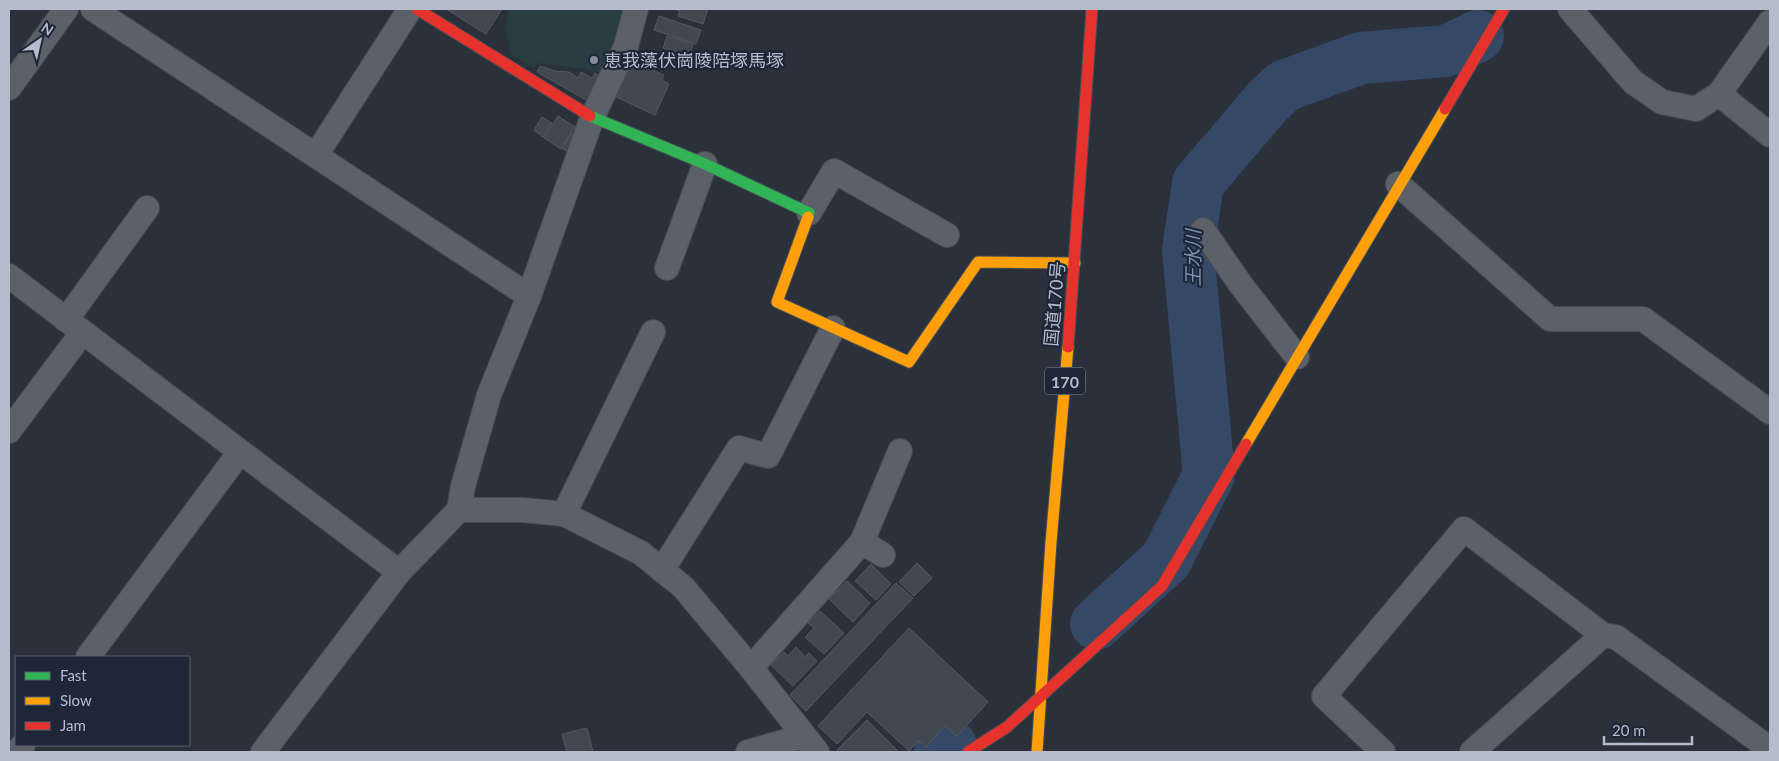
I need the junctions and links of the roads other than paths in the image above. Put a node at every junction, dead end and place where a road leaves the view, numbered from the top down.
1 (66, 9) edge
2 (93, 9) edge
3 (410, 9) edge
4 (417, 9) edge
5 (636, 9) edge
6 (1092, 9) edge
7 (1504, 9) edge
8 (1570, 9) edge
9 (1770, 22) edge
10 (9, 88) edge
11 (1719, 94) junction
12 (592, 118) junction
13 (1770, 135) edge
14 (316, 156) junction
15 (705, 164) junction
16 (1398, 184) junction
17 (147, 208) dead end
18 (809, 213) junction
19 (1202, 230) dead end
20 (947, 235) dead end
21 (1075, 263) junction
22 (667, 268) dead end
23 (9, 276) edge
24 (529, 296) junction
25 (74, 327) junction
26 (833, 328) junction
27 (653, 332) dead end
28 (1297, 356) junction
29 (1770, 412) edge
30 (9, 432) edge
31 (900, 451) dead end
32 (240, 452) junction
33 (459, 510) junction
34 (564, 514) junction
35 (862, 542) junction
36 (883, 555) dead end
37 (662, 570) junction
38 (400, 572) junction
39 (1603, 635) junction
40 (89, 656) edge
41 (751, 668) junction
42 (1040, 697) junction
43 (811, 744) edge
44 (1770, 749) edge
45 (263, 752) edge
46 (748, 752) edge
47 (968, 752) edge
48 (1037, 752) edge
49 (1383, 752) edge
50 (1472, 752) edge

1 - 10 street
2 - 14 street
3 - 14 street
4 - 12 main road
5 - 12 street
6 - 21 main road, 国道170号 / 170
7 - 16 main road
8 - 11 street
9 - 11 street
11 - 13 street
12 - 15 main road
12 - 24 street
14 - 24 street
15 - 18 main road
15 - 22 street
16 - 28 main road
16 - 29 street
17 - 25 street
18 - 20 street
18 - 26 main road
19 - 28 street
21 - 26 main road
21 - 42 main road, 国道170号 / 170
23 - 25 street
24 - 33 street
25 - 30 street
25 - 32 street
26 - 37 street
27 - 34 street
28 - 42 main road
31 - 35 street
32 - 38 street
32 - 40 street
33 - 34 street
33 - 38 street
34 - 37 street
35 - 36 street
35 - 41 street
37 - 41 street
38 - 45 street
39 - 44 street
39 - 49 street
39 - 50 street
41 - 43 street
42 - 47 main road
42 - 48 main road, 国道170号 / 170
43 - 46 street

